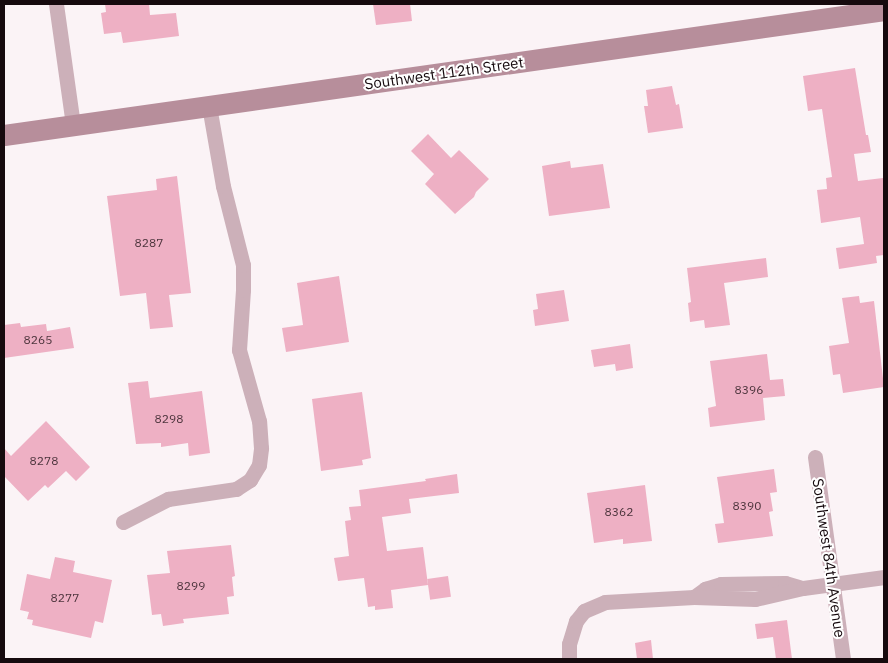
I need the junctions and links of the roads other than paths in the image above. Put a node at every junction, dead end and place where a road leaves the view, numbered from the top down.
1 (56, 4) edge
2 (884, 13) edge
3 (210, 106) junction
4 (73, 125) junction
5 (4, 135) edge
6 (815, 457) dead end
7 (123, 522) dead end
8 (884, 577) edge
9 (832, 585) junction
10 (569, 659) edge
11 (843, 659) edge

1 - 4 street
2 - 3 main road, Southwest 112th Street
3 - 4 main road, Southwest 112th Street
3 - 7 street
4 - 5 main road, Southwest 112th Street
6 - 9 street, Southwest 84th Avenue
8 - 9 street
9 - 10 street
9 - 11 street, Southwest 84th Avenue

